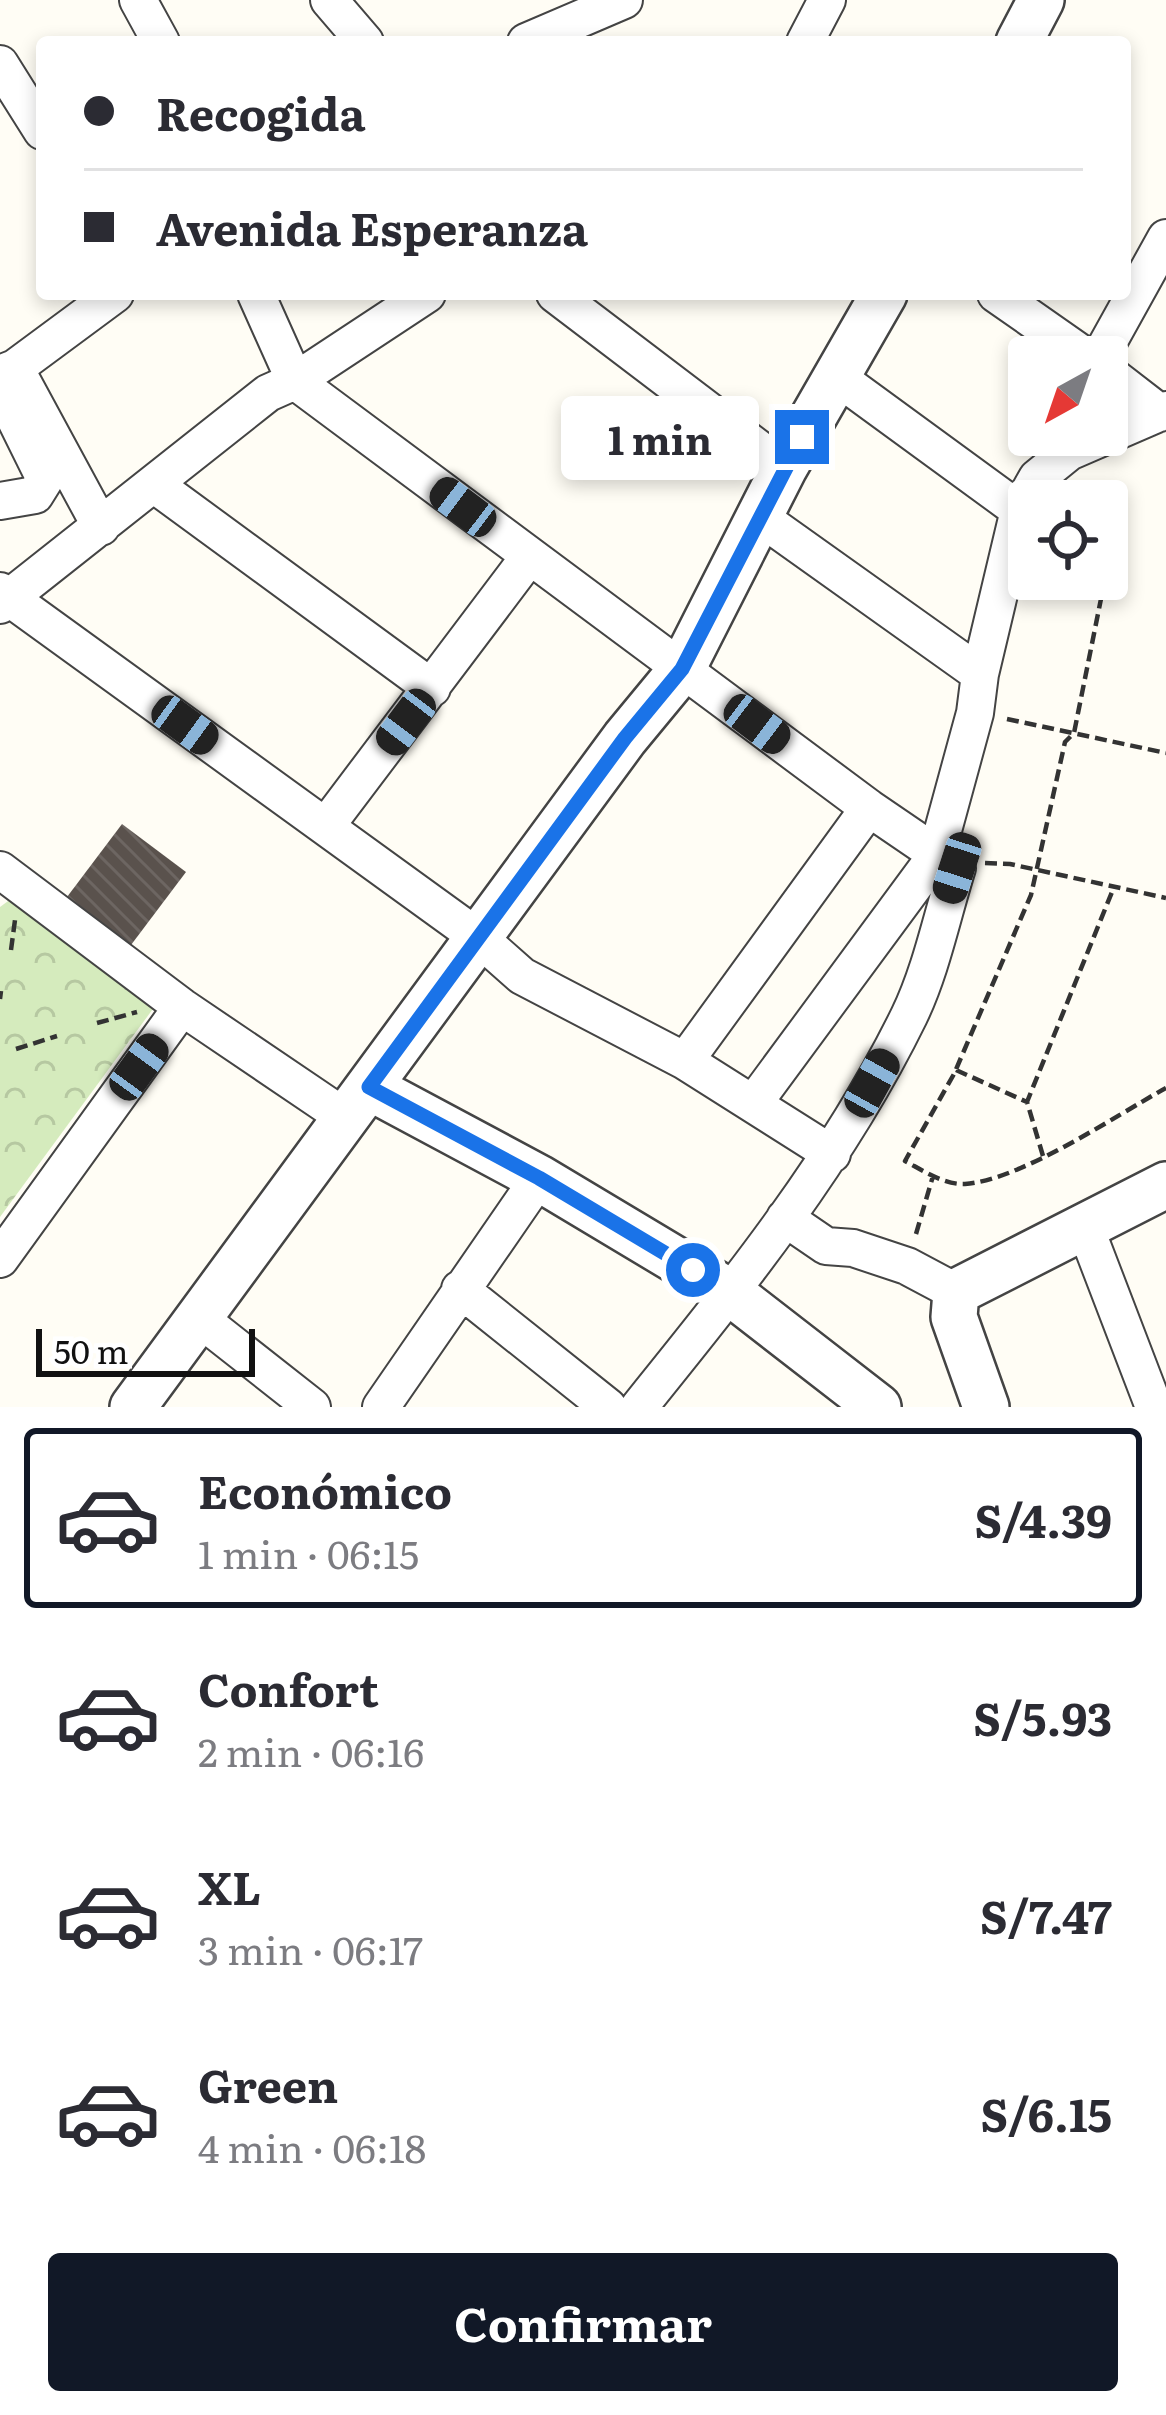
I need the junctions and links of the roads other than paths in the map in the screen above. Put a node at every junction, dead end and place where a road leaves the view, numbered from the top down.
1 (138, 0) edge
2 (328, 0) edge
3 (624, 0) edge
4 (827, 0) edge
5 (1041, 0) edge
6 (549, 28) edge
7 (158, 36) edge
8 (359, 36) edge
9 (809, 36) edge
10 (1022, 36) edge
11 (0, 64) edge
12 (36, 121) edge
13 (1166, 238) edge
14 (107, 300) edge
15 (259, 300) edge
16 (418, 300) edge
17 (563, 300) edge
18 (881, 300) edge
19 (1005, 300) edge
20 (1057, 336) edge
21 (1112, 336) edge
22 (837, 376) junction
23 (5, 377) edge
24 (295, 381) junction
25 (1128, 387) edge
26 (1163, 411) edge
27 (784, 468) junction
28 (1035, 480) edge
29 (154, 484) junction
30 (0, 501) edge
31 (1008, 502) edge
32 (761, 518) junction
33 (101, 527) junction
34 (1008, 556) edge
35 (530, 557) junction
36 (3, 598) edge
37 (682, 669) junction
38 (980, 674) junction
39 (432, 688) junction
40 (869, 808) junction
41 (326, 826) junction
42 (946, 862) junction
43 (4, 879) edge
44 (479, 938) junction
45 (182, 1007) junction
46 (685, 1061) junction
47 (357, 1102) junction
48 (753, 1104) junction
49 (832, 1154) junction
50 (539, 1178) junction
51 (1166, 1185) edge
52 (785, 1218) junction
53 (1085, 1227) junction
54 (0, 1259) edge
55 (460, 1289) junction
56 (956, 1292) junction
57 (731, 1293) junction
58 (199, 1318) junction
59 (133, 1407) edge
60 (312, 1407) edge
61 (381, 1407) edge
62 (608, 1407) edge
63 (639, 1407) edge
64 (878, 1407) edge
65 (986, 1407) edge
66 (1154, 1407) edge

1 - 7 street
2 - 8 street
3 - 6 street
4 - 9 street
5 - 10 street
11 - 12 street
13 - 21 street
14 - 23 street
15 - 24 street
16 - 24 street
17 - 27 street
18 - 22 street
19 - 20 street
22 - 27 street
22 - 31 street
23 - 30 street
23 - 33 street
24 - 29 street
24 - 35 street
25 - 26 street
26 - 28 street
27 - 32 street
29 - 33 street
29 - 39 street
32 - 37 street
32 - 38 street
33 - 36 street
34 - 38 street
35 - 37 street
35 - 39 street
36 - 41 street
37 - 40 street
37 - 44 street
38 - 42 street
39 - 41 street
40 - 42 street
40 - 46 street
41 - 44 street
42 - 48 street
42 - 49 street
43 - 45 street
44 - 46 street
44 - 47 street
45 - 47 street
45 - 54 street
46 - 48 street
47 - 50 street
47 - 58 street
48 - 49 street
49 - 52 street
50 - 55 street
50 - 57 street
51 - 53 street
52 - 56 street
52 - 57 street
53 - 56 street
53 - 66 street
55 - 61 street
55 - 62 street
56 - 65 street
57 - 63 street
57 - 64 street
58 - 59 street
58 - 60 street

